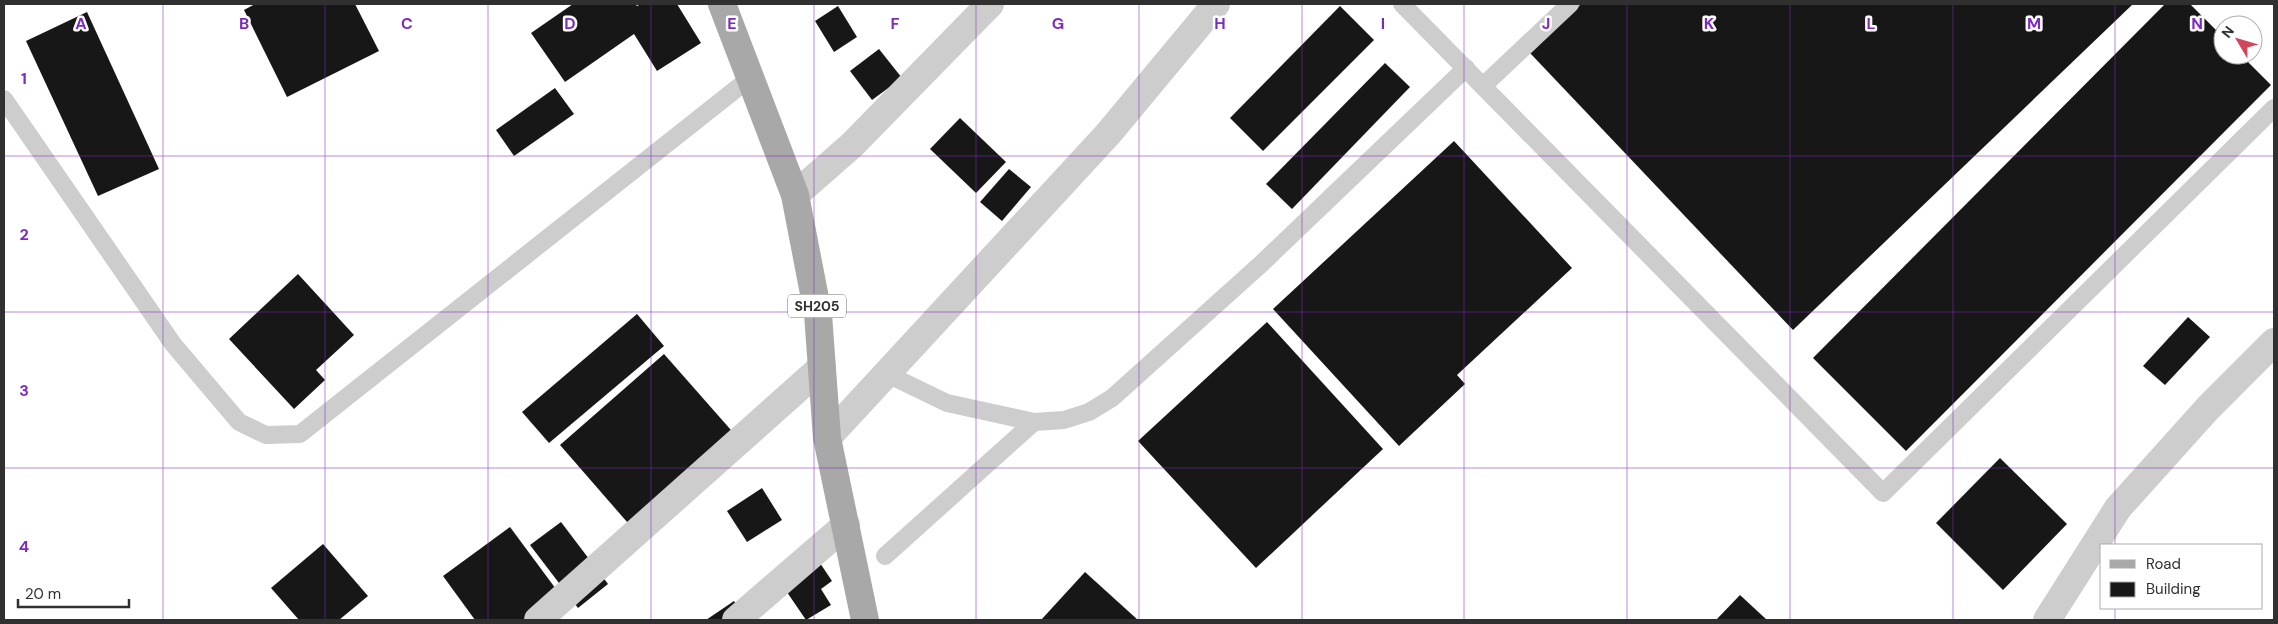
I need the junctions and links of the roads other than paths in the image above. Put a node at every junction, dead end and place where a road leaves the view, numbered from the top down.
1 (722, 4) edge
2 (990, 4) edge
3 (1216, 4) edge
4 (1402, 4) edge
5 (1570, 4) edge
6 (1466, 68) junction
7 (750, 78) junction
8 (1483, 86) junction
9 (4, 99) edge
10 (2274, 108) edge
11 (795, 195) junction
12 (2274, 342) edge
13 (822, 367) junction
14 (886, 374) junction
15 (1034, 422) junction
16 (827, 438) junction
17 (846, 525) junction
18 (885, 556) dead end
19 (538, 620) edge
20 (736, 620) edge
21 (865, 620) edge
22 (2047, 620) edge

1 - 7 main road, SH205
2 - 11 street
3 - 14 street
4 - 6 lane
5 - 8 lane
6 - 8 lane
6 - 15 lane
7 - 9 lane
7 - 11 main road, SH205
8 - 10 lane
11 - 13 main road, SH205
12 - 22 street
13 - 16 main road, SH205
13 - 19 street
14 - 15 lane
14 - 16 street
15 - 18 lane
16 - 17 main road, SH205
17 - 20 street
17 - 21 main road, SH205

